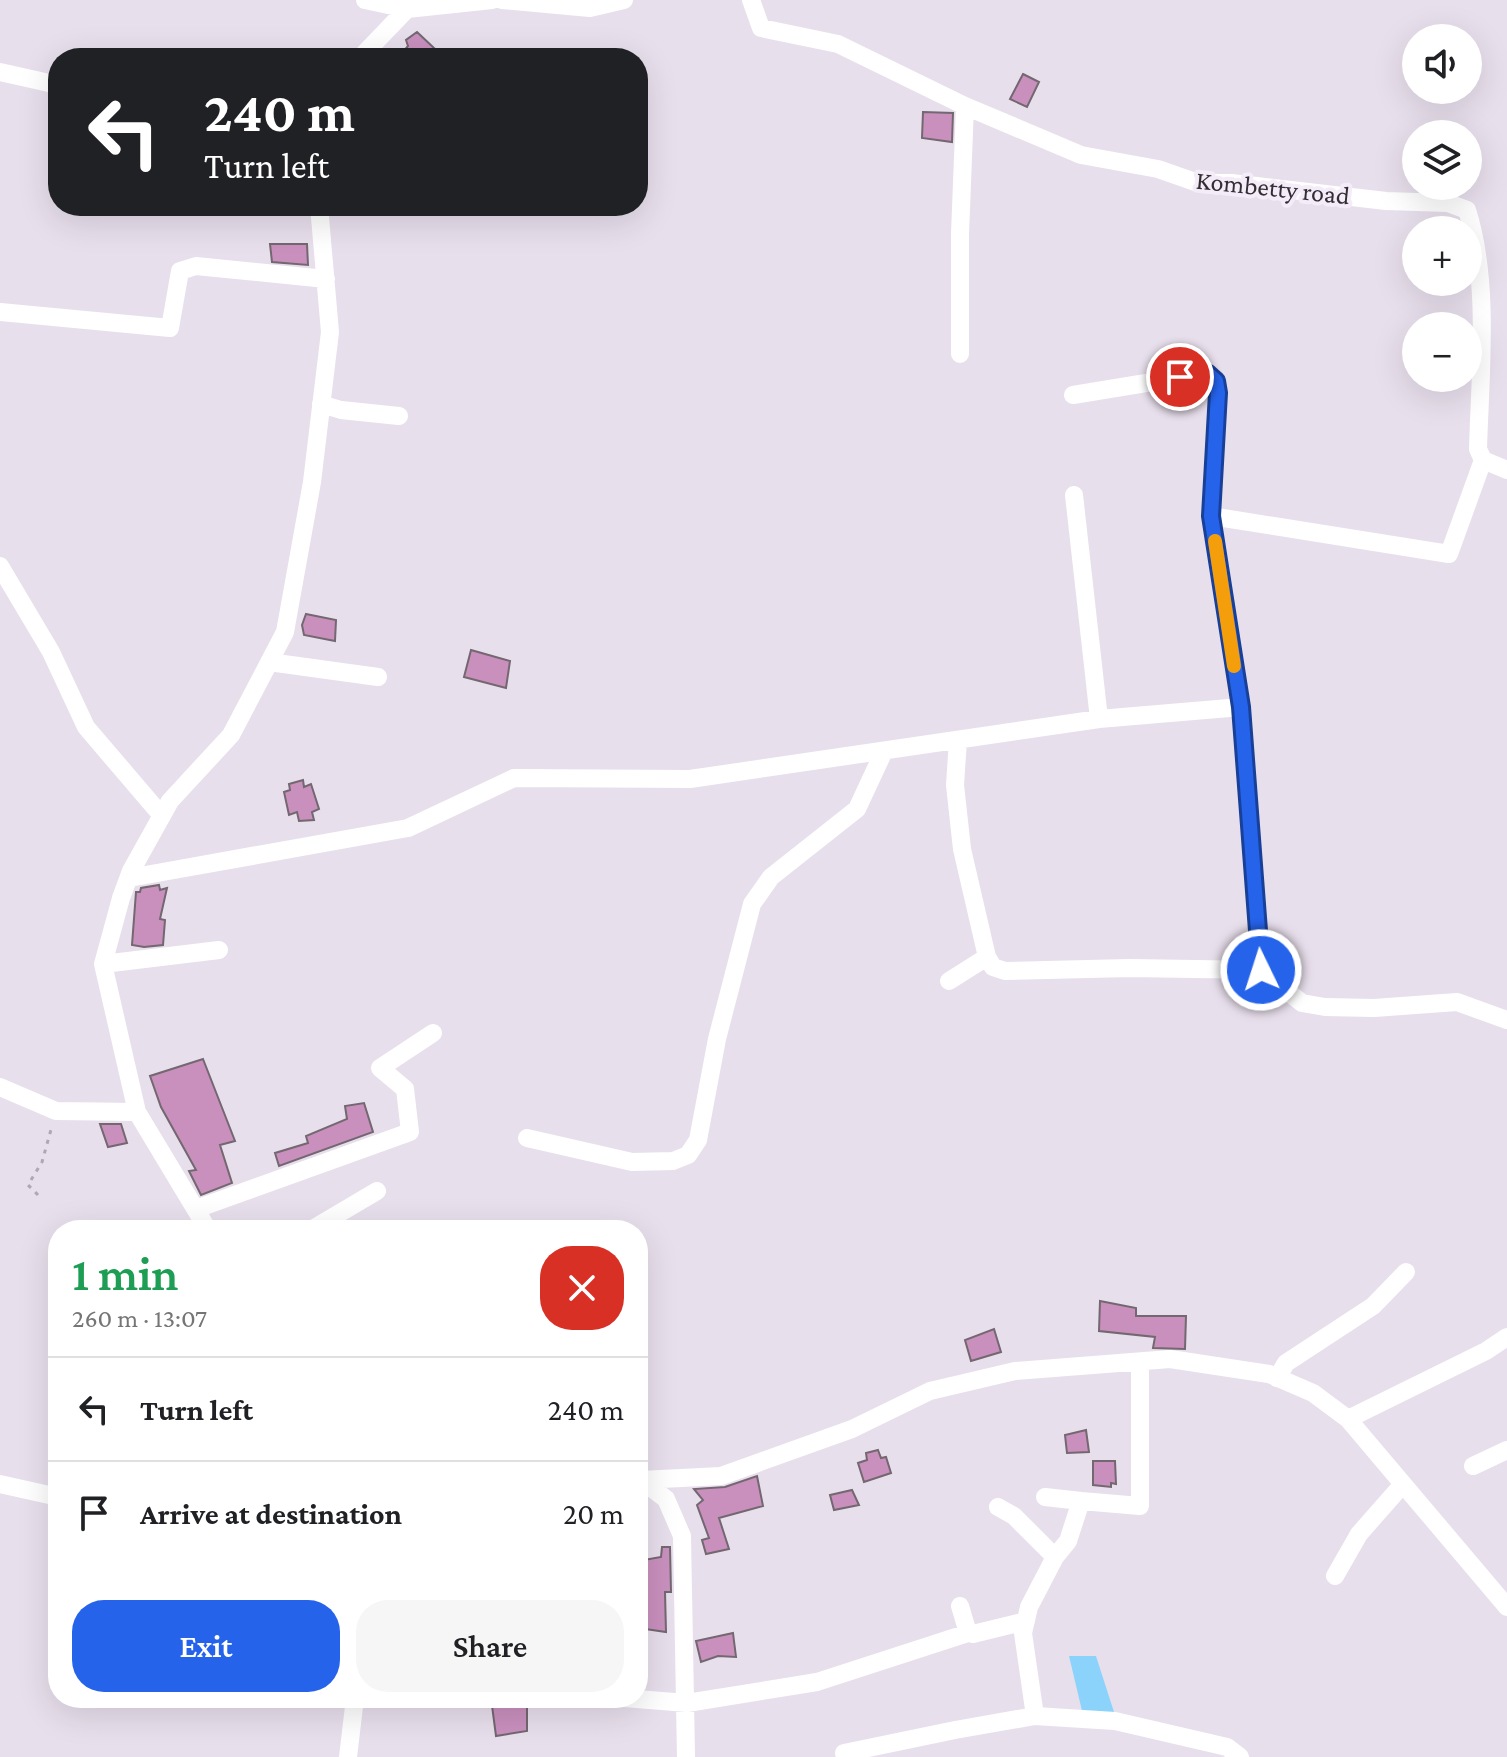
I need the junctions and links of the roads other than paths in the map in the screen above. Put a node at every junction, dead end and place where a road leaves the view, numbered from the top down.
1 (365, 0) edge
2 (492, 0) edge
3 (502, 0) edge
4 (624, 0) edge
5 (751, 0) edge
6 (407, 9) junction
7 (370, 48) edge
8 (0, 72) edge
9 (48, 83) edge
10 (965, 106) junction
11 (320, 216) edge
12 (326, 279) junction
13 (0, 312) edge
14 (960, 354) dead end
15 (1073, 395) dead end
16 (321, 404) junction
17 (399, 416) dead end
18 (1483, 460) junction
19 (1507, 470) edge
20 (1074, 495) dead end
21 (1211, 516) junction
22 (0, 566) edge
23 (269, 662) junction
24 (378, 677) dead end
25 (1241, 707) junction
26 (1099, 719) junction
27 (958, 740) junction
28 (884, 751) junction
29 (162, 816) junction
30 (129, 878) junction
31 (219, 950) dead end
32 (987, 957) junction
33 (103, 964) junction
34 (1261, 970) junction
35 (949, 981) dead end
36 (1507, 1020) edge
37 (433, 1033) dead end
38 (0, 1087) edge
39 (137, 1112) junction
40 (527, 1138) dead end
41 (377, 1191) dead end
42 (196, 1209) junction
43 (202, 1220) edge
44 (328, 1220) edge
45 (1406, 1272) dead end
46 (1507, 1337) edge
47 (1140, 1362) junction
48 (1277, 1378) junction
49 (1348, 1419) junction
50 (1507, 1450) edge
51 (1473, 1466) dead end
52 (648, 1480) edge
53 (0, 1484) edge
54 (1403, 1484) junction
55 (648, 1486) edge
56 (48, 1495) edge
57 (1045, 1497) dead end
58 (1081, 1501) junction
59 (998, 1507) dead end
60 (1055, 1557) junction
61 (1335, 1576) dead end
62 (960, 1606) dead end
63 (1507, 1607) edge
64 (1026, 1621) junction
65 (968, 1633) junction
66 (648, 1700) edge
67 (687, 1703) junction
68 (354, 1708) edge
69 (1035, 1716) junction
70 (844, 1753) dead end
71 (348, 1757) edge
72 (686, 1757) edge
73 (1240, 1757) edge

1 - 6 street
2 - 6 street
3 - 4 street
5 - 10 street, Kombetty road
6 - 7 street
8 - 9 street
10 - 14 street
10 - 18 street, Kombetty road
11 - 12 street
12 - 13 street
12 - 16 street
15 - 21 street
16 - 17 street
16 - 23 street
18 - 19 street
18 - 21 street
20 - 26 street
21 - 25 street
22 - 29 street
23 - 24 street
23 - 29 street
25 - 26 street
25 - 34 street
26 - 27 street
27 - 28 street
27 - 32 street
28 - 30 street
28 - 40 street
29 - 30 street
30 - 33 street
31 - 33 street
32 - 34 street
32 - 35 street
33 - 39 street
34 - 36 street
37 - 42 street
38 - 39 street
39 - 42 street
41 - 44 street
42 - 43 street
45 - 48 street
46 - 49 street
47 - 48 street
47 - 52 street
47 - 58 street
48 - 49 street
49 - 54 street
50 - 51 street
53 - 56 street
54 - 61 street
54 - 63 street
55 - 67 street
57 - 58 street
58 - 60 street
59 - 60 street
60 - 64 street
62 - 65 street
64 - 65 street
64 - 69 street
65 - 67 street
66 - 67 street
67 - 72 street
68 - 71 street
69 - 70 street
69 - 73 street

